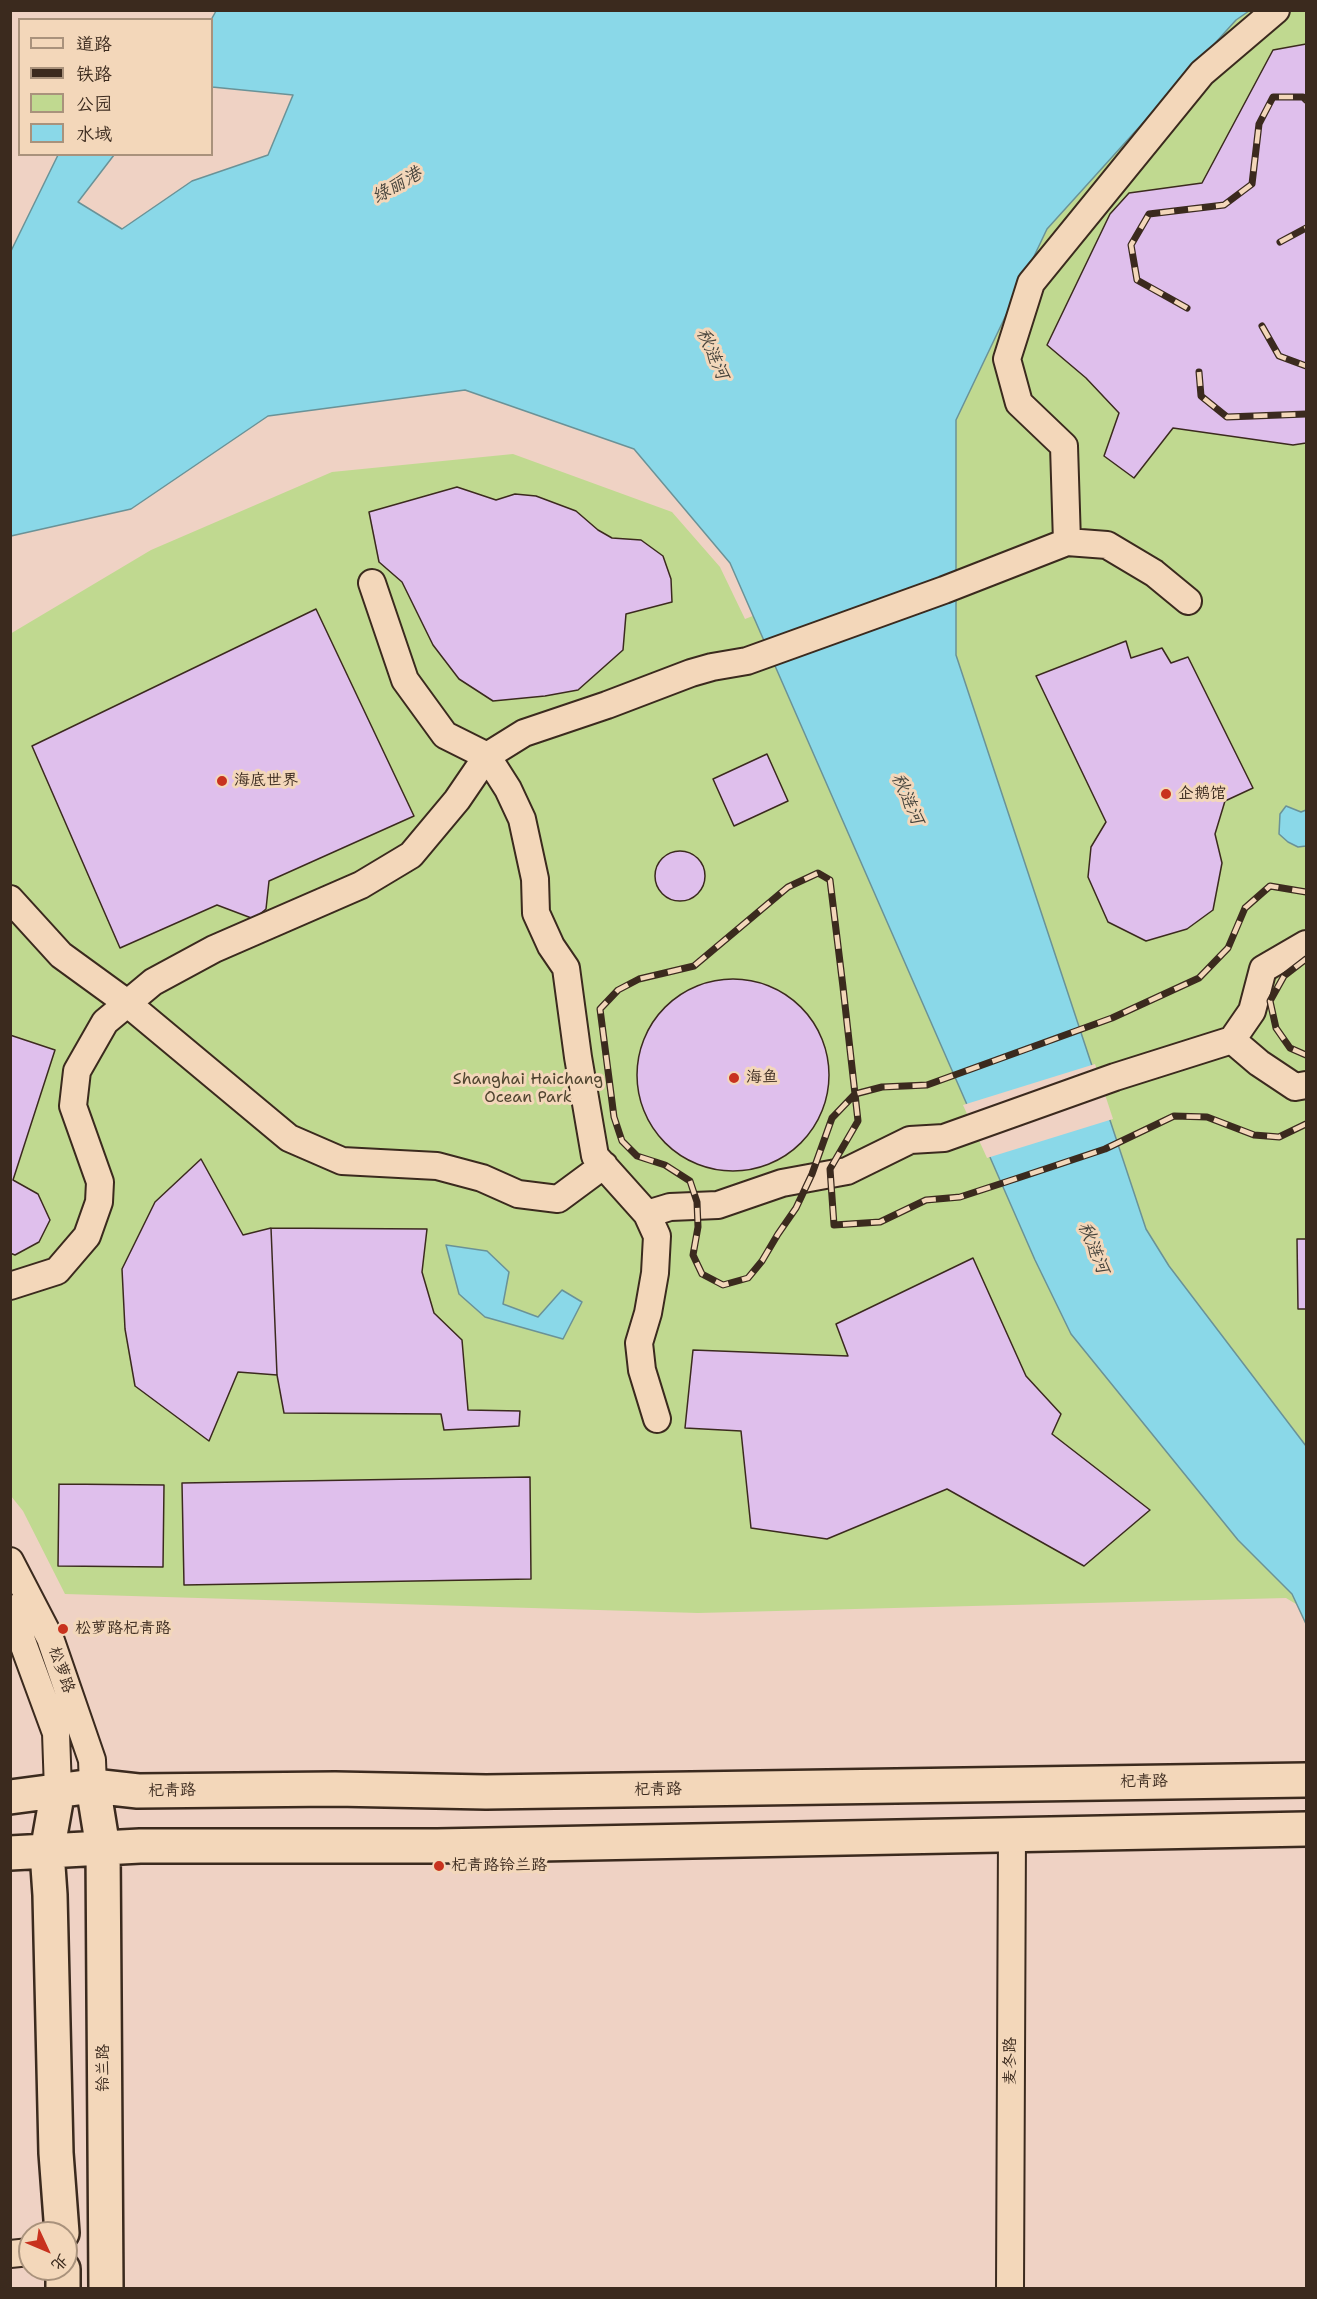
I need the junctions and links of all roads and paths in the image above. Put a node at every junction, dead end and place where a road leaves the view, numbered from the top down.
1 (1276, 10) edge
2 (1067, 542) junction
3 (372, 583) dead end
4 (1188, 601) dead end
5 (487, 756) junction
6 (10, 899) edge
7 (1306, 944) edge
8 (127, 1003) junction
9 (1232, 1040) junction
10 (1306, 1085) edge
11 (604, 1165) junction
12 (647, 1214) junction
13 (10, 1287) edge
14 (657, 1419) dead end
15 (10, 1561) edge
16 (10, 1608) edge
17 (1306, 1779) edge
18 (93, 1786) junction
19 (58, 1790) junction
20 (10, 1797) edge
21 (1306, 1829) edge
22 (1012, 1834) junction
23 (103, 1848) junction
24 (47, 1852) junction
25 (10, 1853) edge
26 (61, 2221) edge
27 (106, 2289) edge
28 (1010, 2289) edge

1 - 2 street
2 - 4 street
2 - 5 street
3 - 5 street
5 - 8 street
5 - 11 street
6 - 8 street
7 - 9 street
8 - 11 street
8 - 13 street
9 - 10 street
9 - 12 street
11 - 12 street
12 - 14 street
15 - 18 street, 松萝路
16 - 19 street, 松萝路
17 - 18 main road, 杞青路
18 - 19 main road, 杞青路
18 - 23 main road, 铃兰路
19 - 20 main road, 杞青路
19 - 24 main road
21 - 22 main road
22 - 23 main road
22 - 28 street, 麦冬路
23 - 24 main road
23 - 27 main road, 铃兰路
24 - 25 main road
24 - 26 main road

